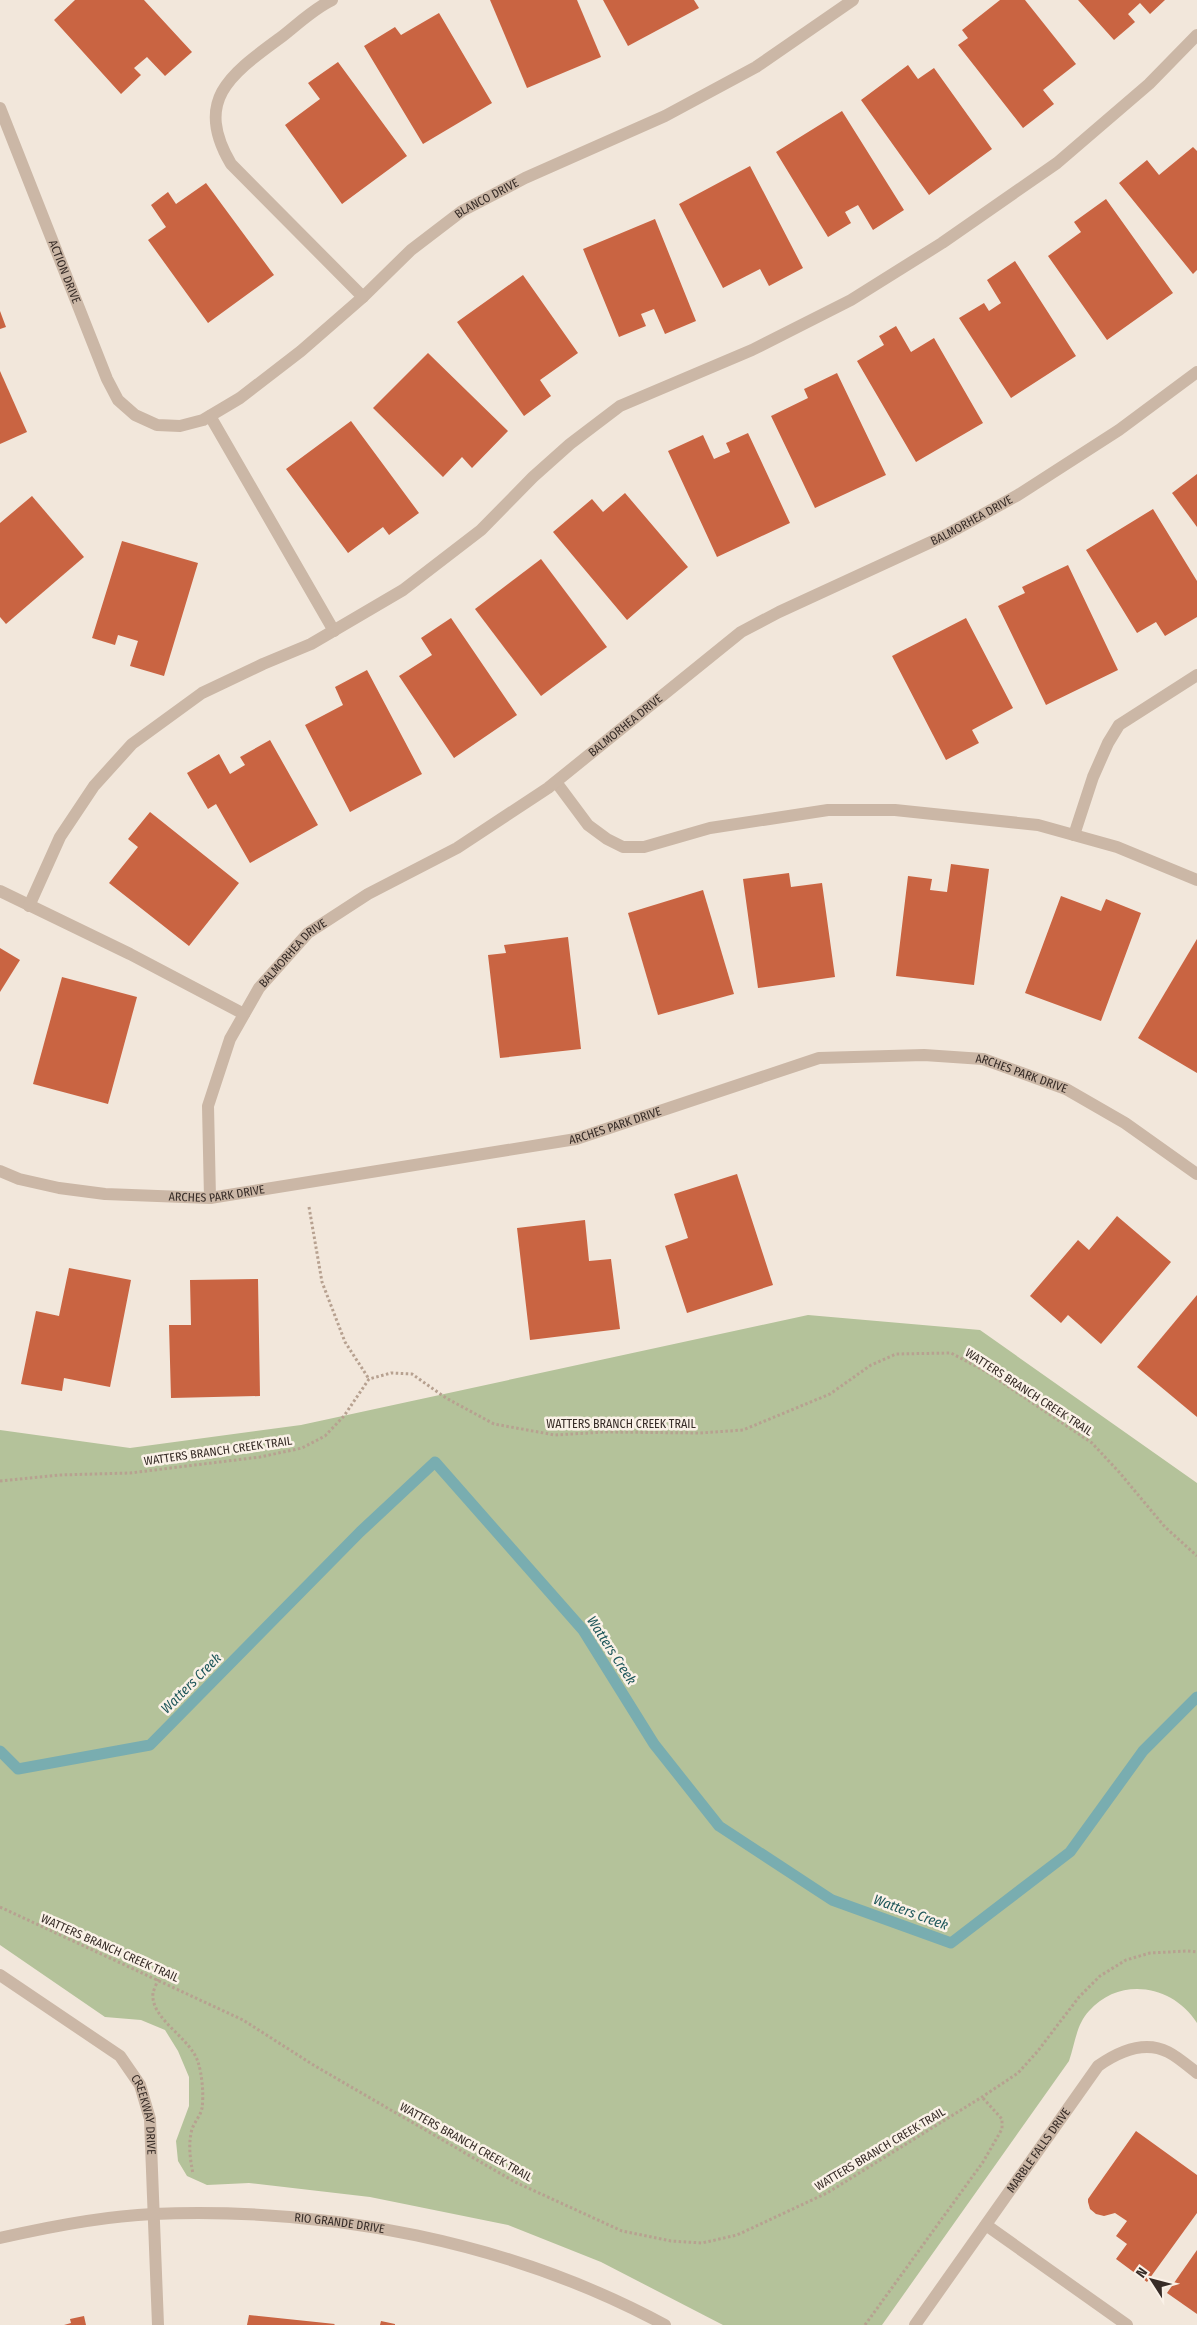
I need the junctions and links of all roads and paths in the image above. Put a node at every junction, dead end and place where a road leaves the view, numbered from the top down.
1 (332, 0) edge
2 (853, 0) edge
3 (1197, 35) edge
4 (0, 108) edge
5 (363, 297) junction
6 (1197, 372) edge
7 (210, 416) junction
8 (149, 421) joint
9 (334, 631) junction
10 (1197, 675) edge
11 (556, 782) junction
12 (1074, 835) junction
13 (1197, 880) edge
14 (0, 891) edge
15 (28, 906) junction
16 (244, 1014) junction
17 (0, 1171) edge
18 (1197, 1174) edge
19 (307, 1182) junction
20 (210, 1198) junction
21 (369, 1379) junction
22 (0, 1481) edge
23 (1197, 1556) edge
24 (0, 1908) edge
25 (1197, 1952) edge
26 (0, 1974) edge
27 (158, 1979) junction
28 (1197, 2073) edge
29 (982, 2097) junction
30 (193, 2174) dead end
31 (152, 2214) junction
32 (986, 2225) junction
33 (0, 2238) edge
34 (158, 2325) edge
35 (665, 2325) edge
36 (865, 2325) edge
37 (915, 2325) edge
38 (1128, 2325) edge

1 - 5 street
2 - 5 street, BLANCO DRIVE
3 - 9 street
4 - 8 street, ACTION DRIVE
5 - 7 street, BLANCO DRIVE
6 - 11 street, BALMORHEA DRIVE
7 - 8 street, BLANCO DRIVE
7 - 9 street
9 - 15 street
10 - 12 street
11 - 12 street
11 - 16 street, BALMORHEA DRIVE
12 - 13 street
14 - 15 street
15 - 16 street
16 - 20 street, BALMORHEA DRIVE
17 - 20 street, ARCHES PARK DRIVE
18 - 19 street, ARCHES PARK DRIVE
19 - 20 street, ARCHES PARK DRIVE
19 - 21 path
21 - 22 path, WATTERS BRANCH CREEK TRAIL
21 - 23 path, WATTERS BRANCH CREEK TRAIL
24 - 27 path, WATTERS BRANCH CREEK TRAIL
25 - 29 path, WATTERS BRANCH CREEK TRAIL
26 - 31 street, CREEKWAY DRIVE
27 - 29 path, WATTERS BRANCH CREEK TRAIL
27 - 30 path
28 - 32 street, MARBLE FALLS DRIVE
29 - 36 path
31 - 33 street, RIO GRANDE DRIVE
31 - 34 street, CREEKWAY DRIVE
31 - 35 street, RIO GRANDE DRIVE
32 - 37 street, MARBLE FALLS DRIVE
32 - 38 street

